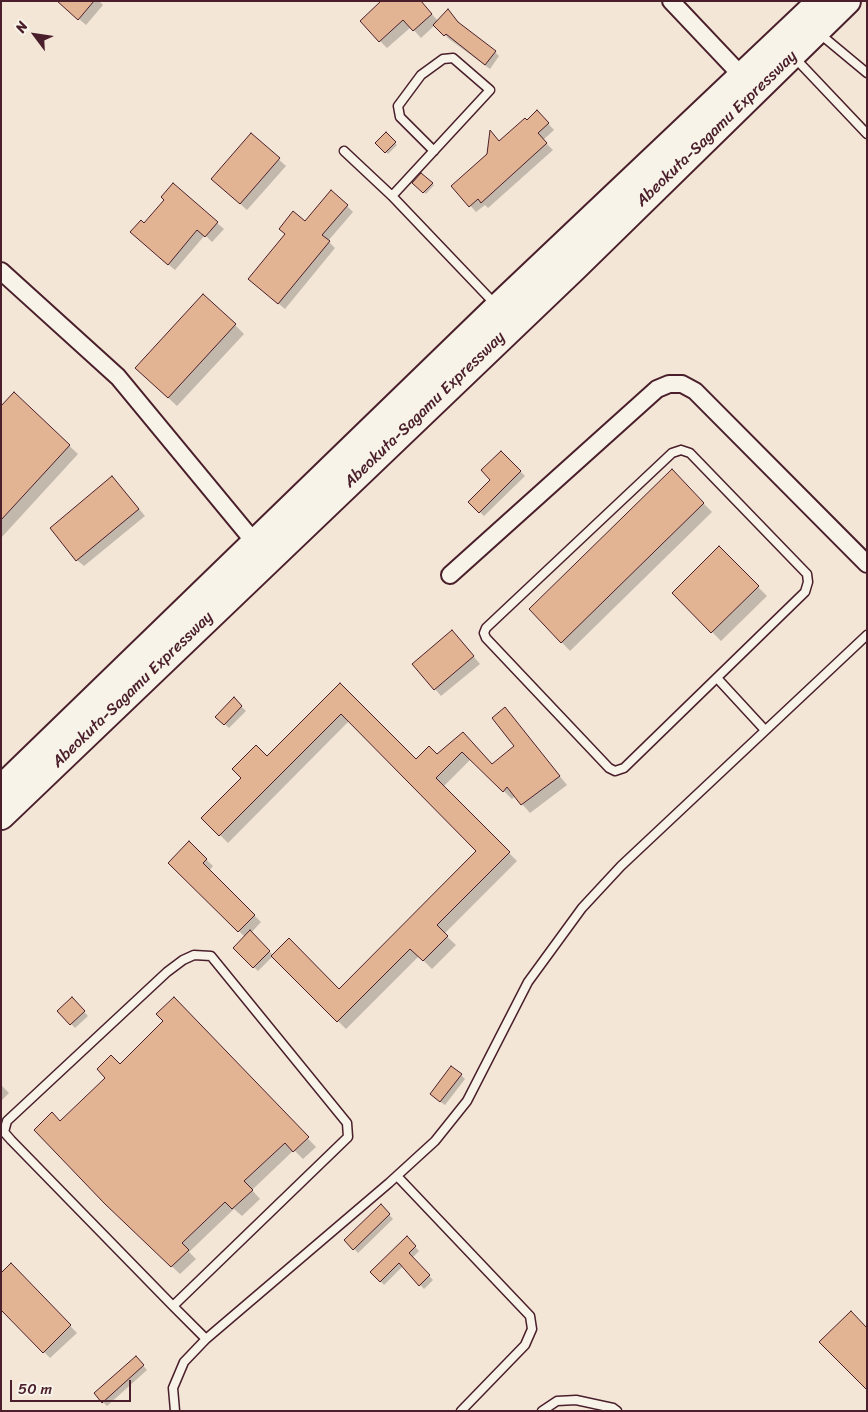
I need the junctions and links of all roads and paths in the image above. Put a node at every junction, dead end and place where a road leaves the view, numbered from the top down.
1 (671, 1) edge
2 (847, 1) edge
3 (815, 16) edge
4 (788, 46) junction
5 (867, 73) edge
6 (741, 75) junction
7 (867, 134) edge
8 (344, 151) dead end
9 (434, 152) junction
10 (392, 196) junction
11 (1, 271) edge
12 (498, 307) junction
13 (256, 544) junction
14 (867, 564) edge
15 (450, 575) dead end
16 (867, 635) edge
17 (717, 678) junction
18 (764, 729) junction
19 (1, 789) edge
20 (1, 816) edge
21 (398, 1176) junction
22 (173, 1306) junction
23 (206, 1339) junction
24 (175, 1411) edge
25 (461, 1411) edge
26 (542, 1411) edge
27 (616, 1411) edge

1 - 6 street
2 - 3 highway, Abeokuta-Sagamu Expressway
3 - 4 highway, Abeokuta-Sagamu Expressway
3 - 5 lane
4 - 6 highway, Abeokuta-Sagamu Expressway
4 - 7 lane
4 - 20 highway, Abeokuta-Sagamu Expressway
6 - 12 highway, Abeokuta-Sagamu Expressway
8 - 10 lane
9 - 9 lane
9 - 10 lane
10 - 12 lane
11 - 13 street
12 - 13 highway, Abeokuta-Sagamu Expressway
13 - 19 highway, Abeokuta-Sagamu Expressway
14 - 15 street
16 - 18 lane
17 - 17 lane
17 - 18 lane
18 - 21 lane
21 - 23 lane
21 - 25 lane
22 - 22 lane
22 - 23 lane
23 - 24 lane
26 - 27 lane

